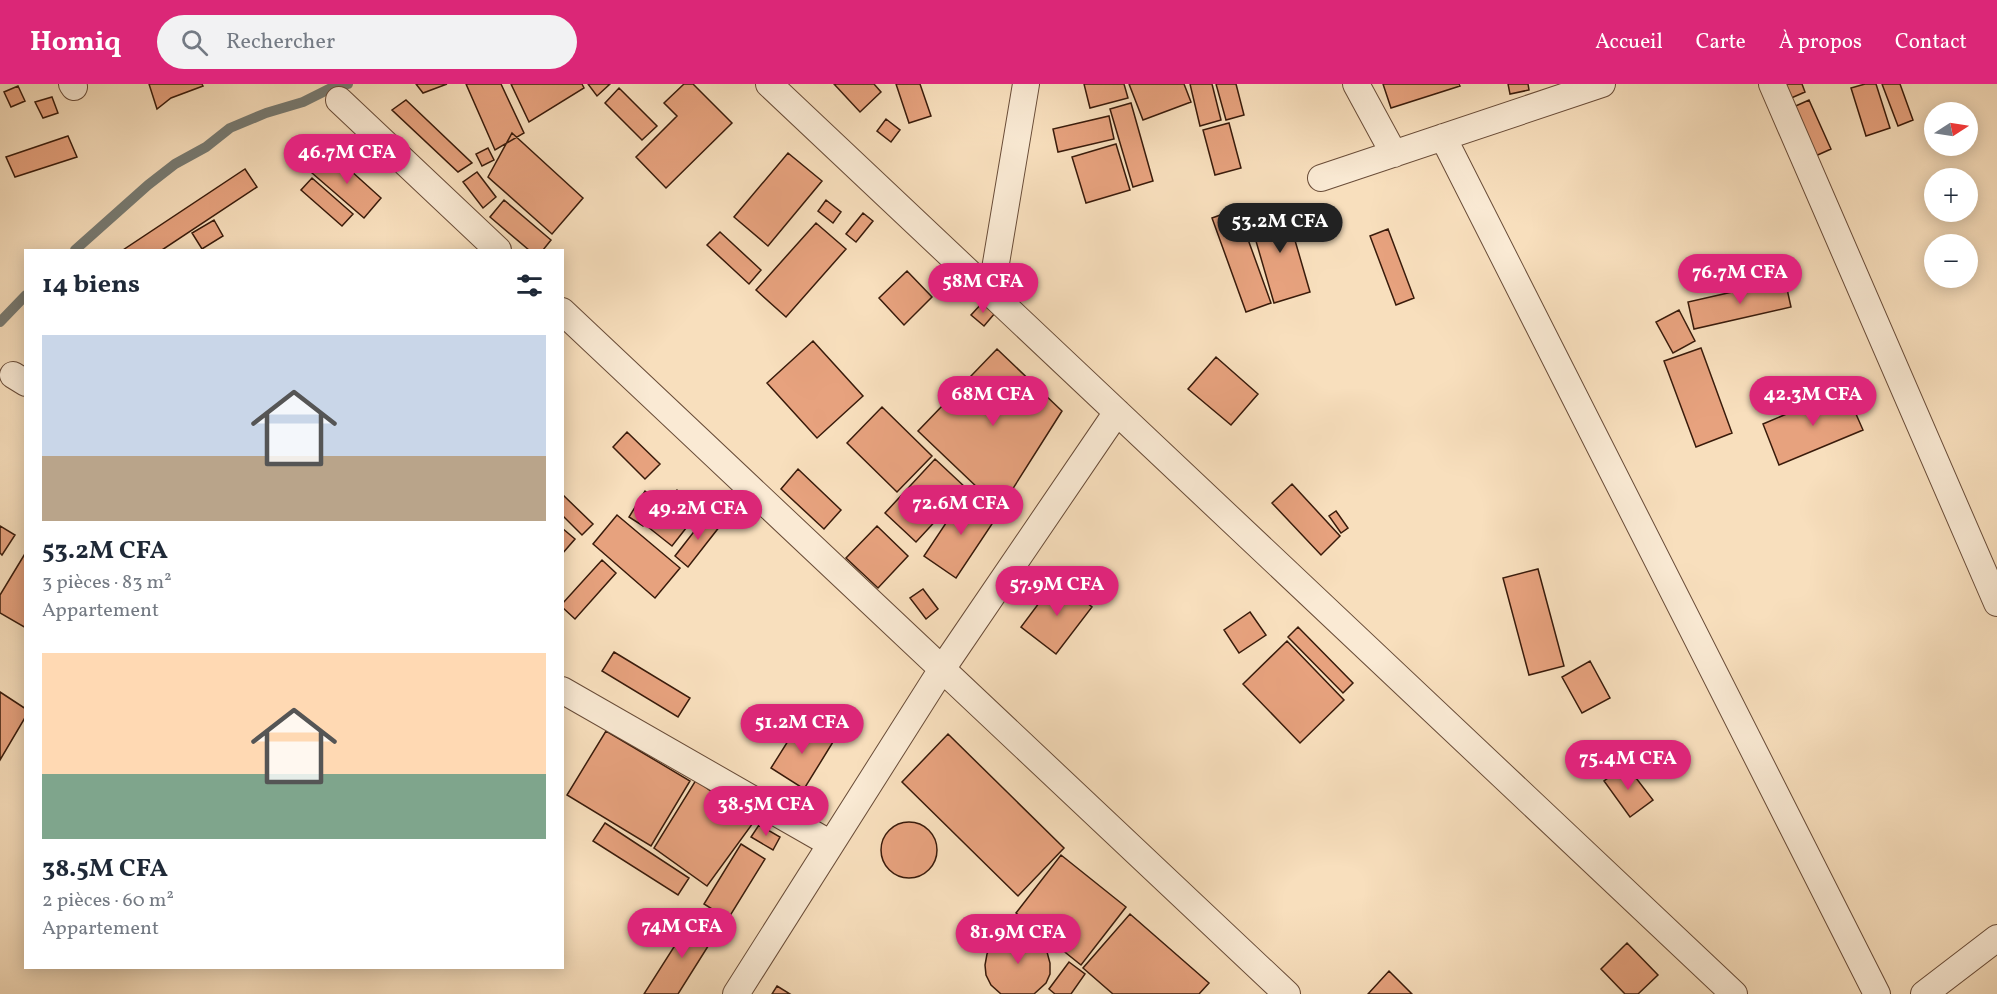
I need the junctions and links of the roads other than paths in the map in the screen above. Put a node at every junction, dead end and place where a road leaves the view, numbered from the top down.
1 (769, 84) edge
2 (1026, 84) edge
3 (1356, 84) edge
4 (1602, 84) edge
5 (1772, 84) edge
6 (339, 100) dead end
7 (1443, 137) junction
8 (1394, 154) junction
9 (1321, 178) dead end
10 (497, 249) edge
11 (991, 293) junction
12 (564, 313) edge
13 (1117, 412) junction
14 (1997, 603) edge
15 (942, 669) junction
16 (564, 691) edge
17 (831, 844) junction
18 (1997, 938) edge
19 (736, 994) edge
20 (1287, 994) edge
21 (1734, 994) edge
22 (1876, 994) edge
23 (1924, 994) edge

1 - 11 street
2 - 11 street
3 - 8 street
4 - 7 street
5 - 14 street
6 - 10 street
7 - 8 street
7 - 22 street
8 - 9 street
11 - 13 street
12 - 15 street
13 - 15 street
13 - 21 street
15 - 17 street
15 - 20 street
16 - 17 street
17 - 19 street
18 - 23 street

